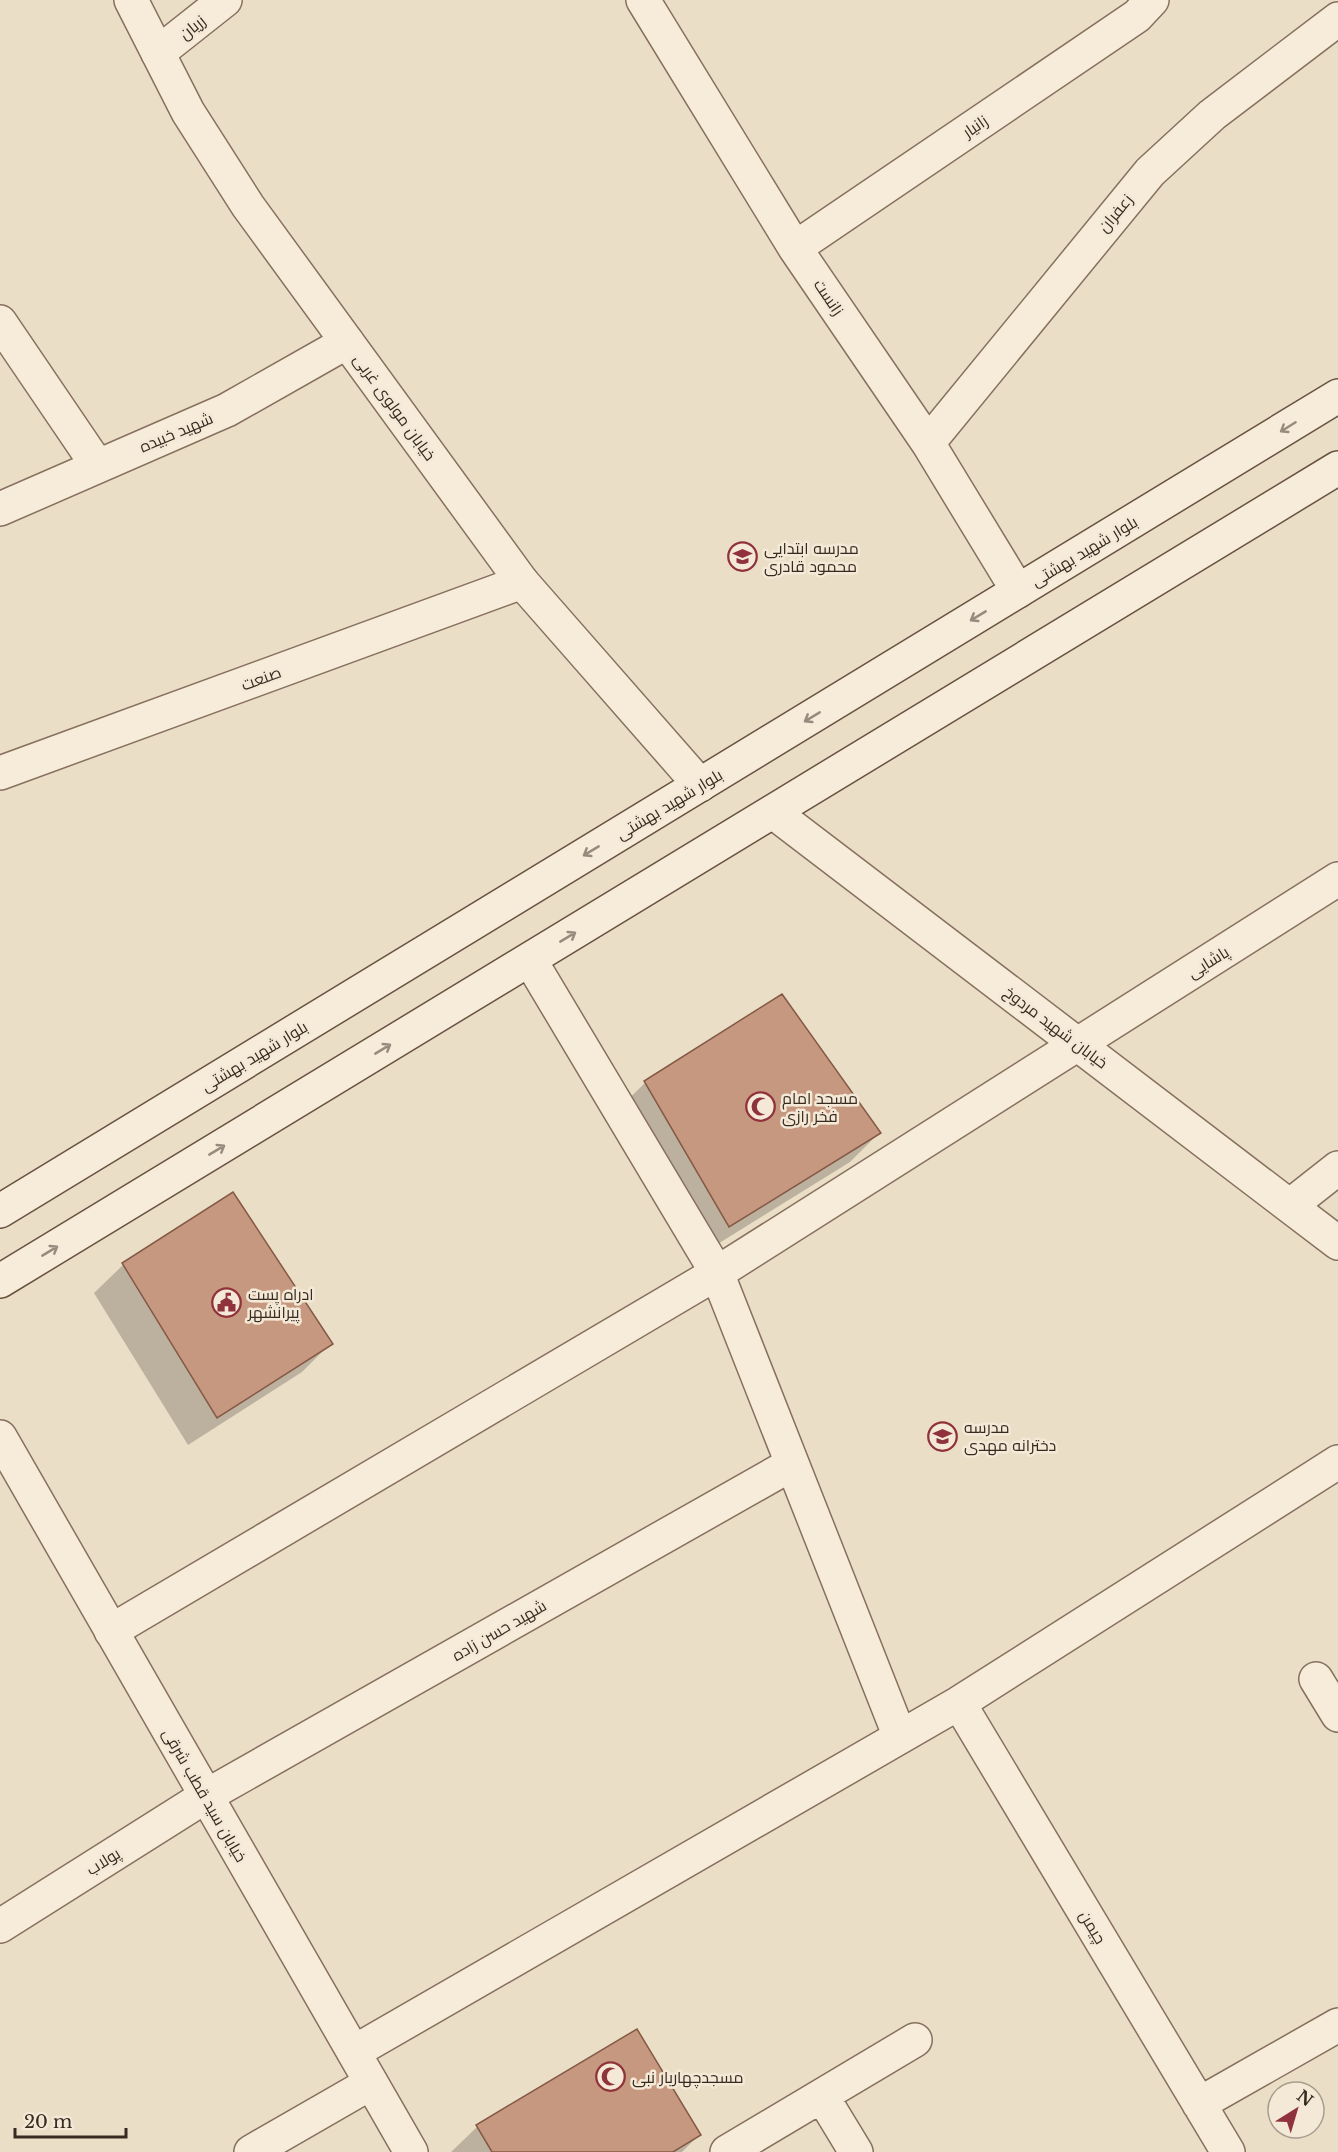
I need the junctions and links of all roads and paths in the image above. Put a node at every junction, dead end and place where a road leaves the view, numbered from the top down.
1 (131, 0) edge
2 (225, 0) edge
3 (643, 0) edge
4 (1152, 0) edge
5 (1333, 15) edge
6 (158, 53) junction
7 (795, 248) junction
8 (0, 322) edge
9 (347, 342) junction
10 (11, 358) edge
11 (1338, 396) edge
12 (928, 443) junction
13 (97, 465) junction
14 (1338, 468) edge
15 (0, 509) edge
16 (522, 582) junction
17 (1018, 591) junction
18 (0, 773) edge
19 (700, 785) junction
20 (773, 812) junction
21 (1338, 879) edge
22 (530, 960) junction
23 (1079, 1044) junction
24 (1338, 1168) edge
25 (1291, 1205) junction
26 (0, 1211) edge
27 (1338, 1243) edge
28 (717, 1273) junction
29 (0, 1281) edge
30 (0, 1437) edge
31 (1338, 1462) edge
32 (792, 1464) junction
33 (111, 1631) junction
34 (1316, 1678) dead end
35 (959, 1702) junction
36 (1338, 1715) edge
37 (900, 1737) junction
38 (206, 1796) junction
39 (0, 1926) edge
40 (1338, 2025) edge
41 (915, 2040) dead end
42 (354, 2052) junction
43 (371, 2083) junction
44 (822, 2096) junction
45 (1199, 2104) junction
46 (251, 2152) edge
47 (411, 2152) edge
48 (727, 2152) edge
49 (856, 2152) edge
50 (1228, 2152) edge

1 - 6 street, خیابان مولوی غربی
2 - 6 street, زریان
3 - 7 street, زانست
4 - 7 street, زانیار
5 - 12 street, زعفران
6 - 9 street, خیابان مولوی غربی
7 - 12 street, زانست
8 - 10 street
9 - 13 street, شهید خبیده
9 - 16 street, خیابان مولوی غربی
10 - 13 street
11 -> 17 street, بلوار شهید بهشتی
12 - 17 street, زانست
13 - 15 street, شهید خبیده
14 - 20 street
16 - 18 street, صنعت
16 - 19 street, خیابان مولوی غربی
17 -> 19 street, بلوار شهید بهشتی
19 -> 26 street, بلوار شهید بهشتی
22 -> 20 street
20 - 23 street, خیابان شهید مردوخ
21 - 23 street, پاشایی
22 - 28 street
29 -> 22 street
23 - 25 street, خیابان شهید مردوخ
23 - 28 street, پاشایی
24 - 25 street
25 - 27 street, خیابان شهید مردوخ
28 - 32 street
28 - 33 street, پاشایی
30 - 33 street, خیابان سید قطب شرقی
31 - 35 street
32 - 37 street
32 - 38 street, شهید حسن زاده
33 - 38 street, خیابان سید قطب شرقی
34 - 36 street
35 - 37 street
35 - 45 street, چیمن
37 - 42 street
38 - 39 street, پولاب
38 - 42 street, خیابان سید قطب شرقی
40 - 45 street
41 - 44 street
42 - 43 street, خیابان سید قطب شرقی
43 - 46 street
43 - 47 street, خیابان سید قطب شرقی
44 - 48 street
44 - 49 street
45 - 50 street, چیمن

